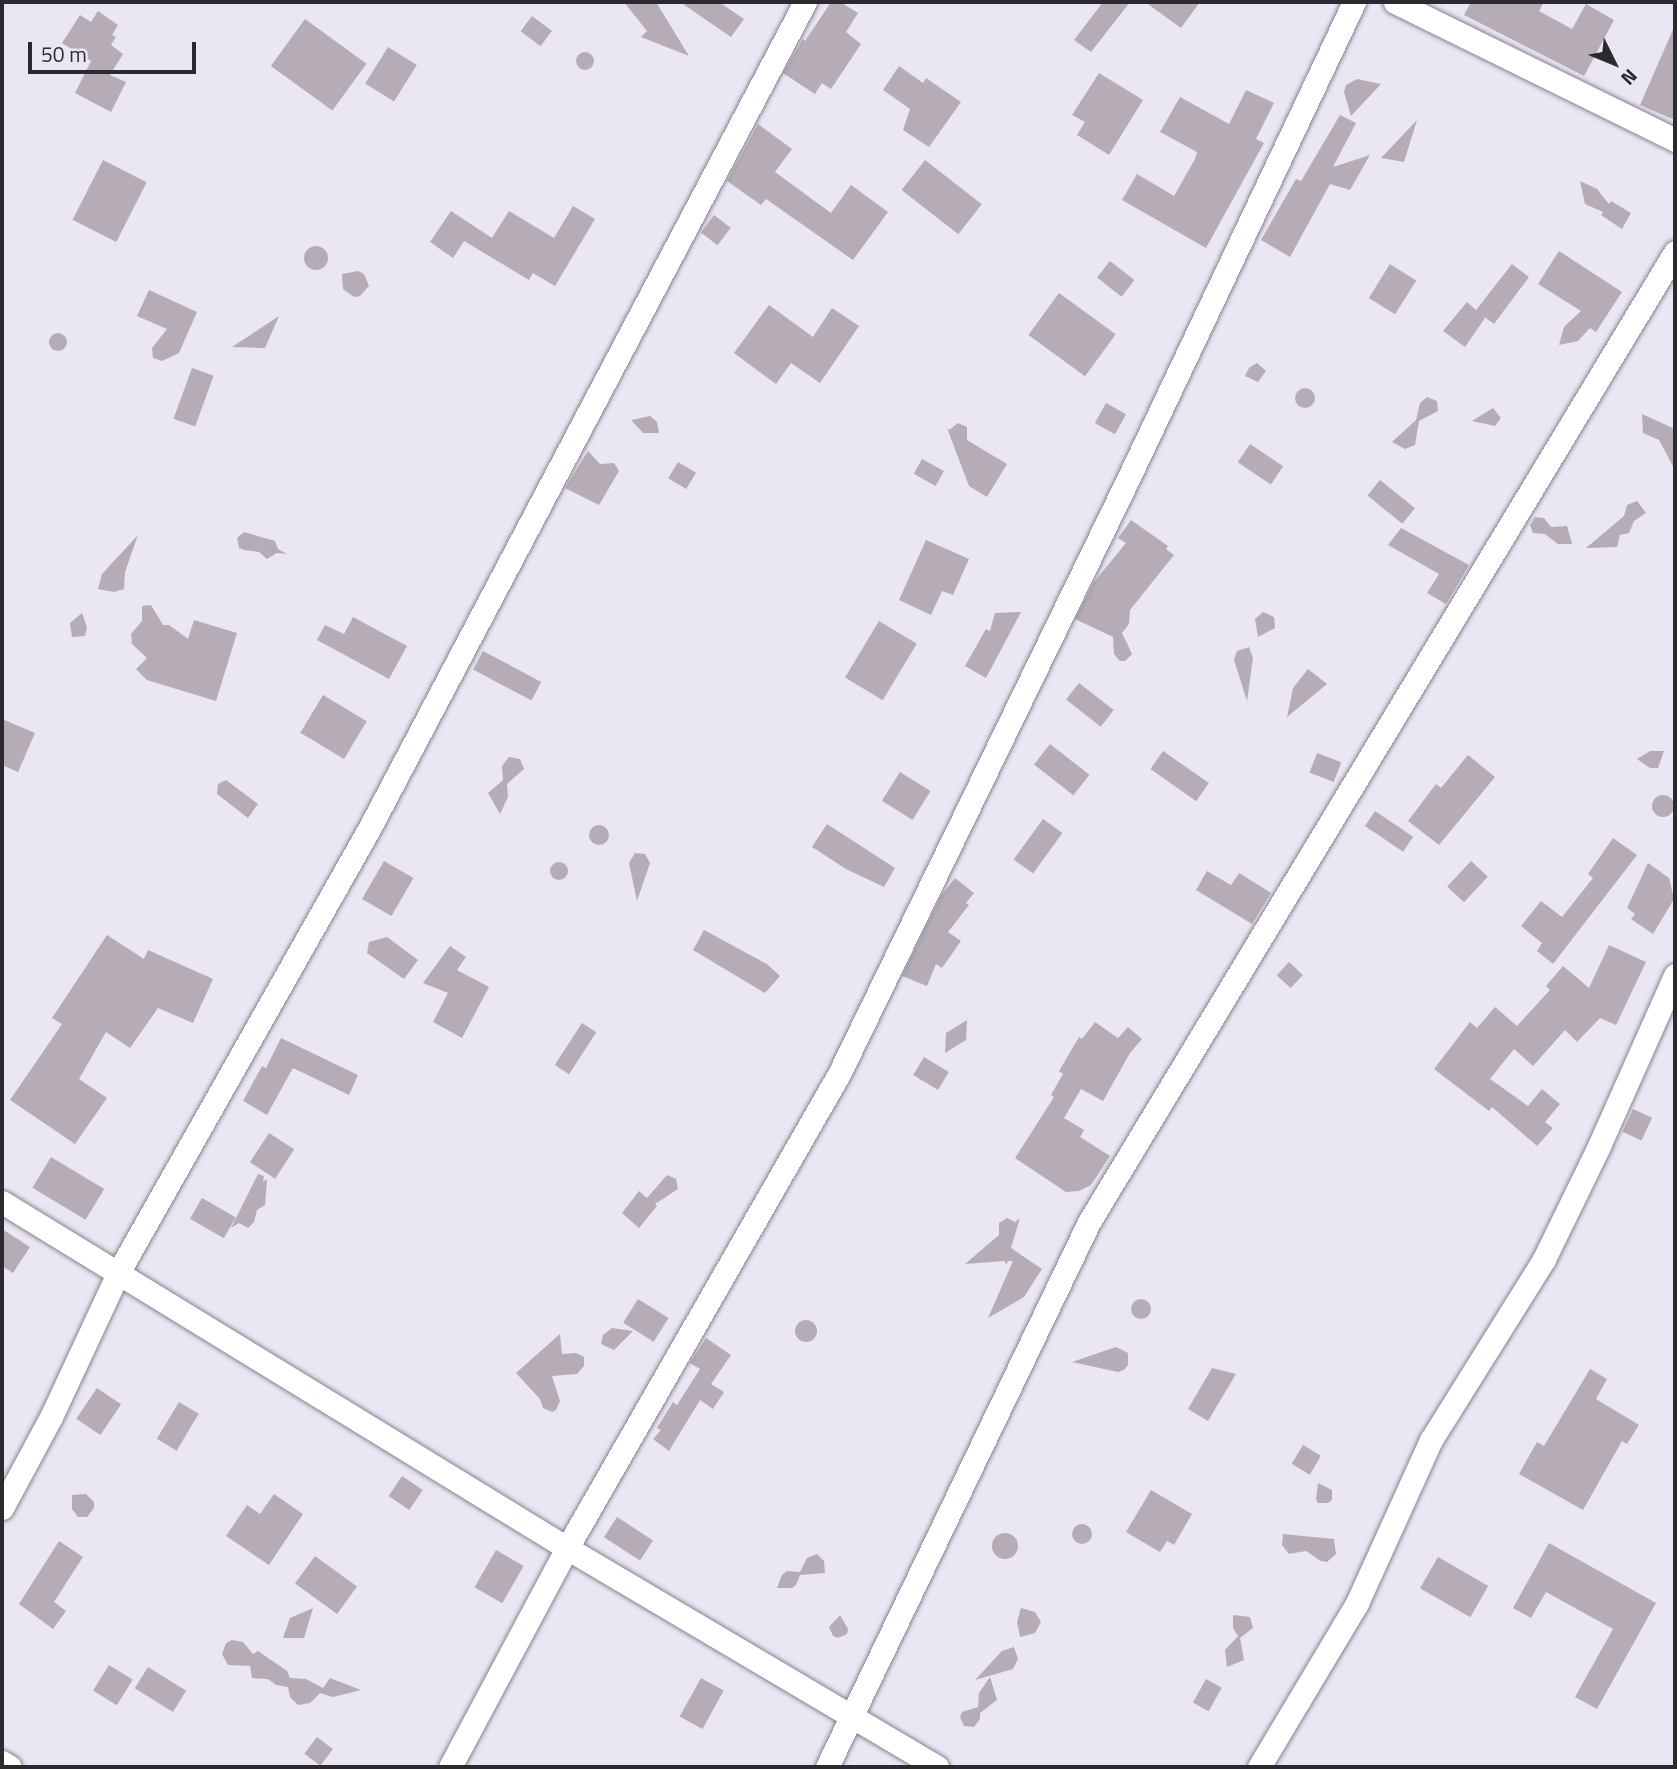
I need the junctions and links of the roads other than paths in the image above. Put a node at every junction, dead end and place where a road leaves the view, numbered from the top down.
1 (805, 2) edge
2 (1354, 2) edge
3 (1395, 2) edge
4 (1675, 140) edge
5 (1675, 252) edge
6 (1675, 975) edge
7 (2, 1202) edge
8 (117, 1273) junction
9 (2, 1508) edge
10 (567, 1548) junction
11 (851, 1716) junction
12 (2, 1762) edge
13 (10, 1767) edge
14 (450, 1767) edge
15 (827, 1767) edge
16 (937, 1767) edge
17 (1259, 1767) edge

1 - 8 street
2 - 10 street
3 - 4 street
5 - 11 street
6 - 17 street
7 - 8 street
8 - 9 street
8 - 10 street
10 - 11 street
10 - 14 street
11 - 15 street
11 - 16 street
12 - 13 street

